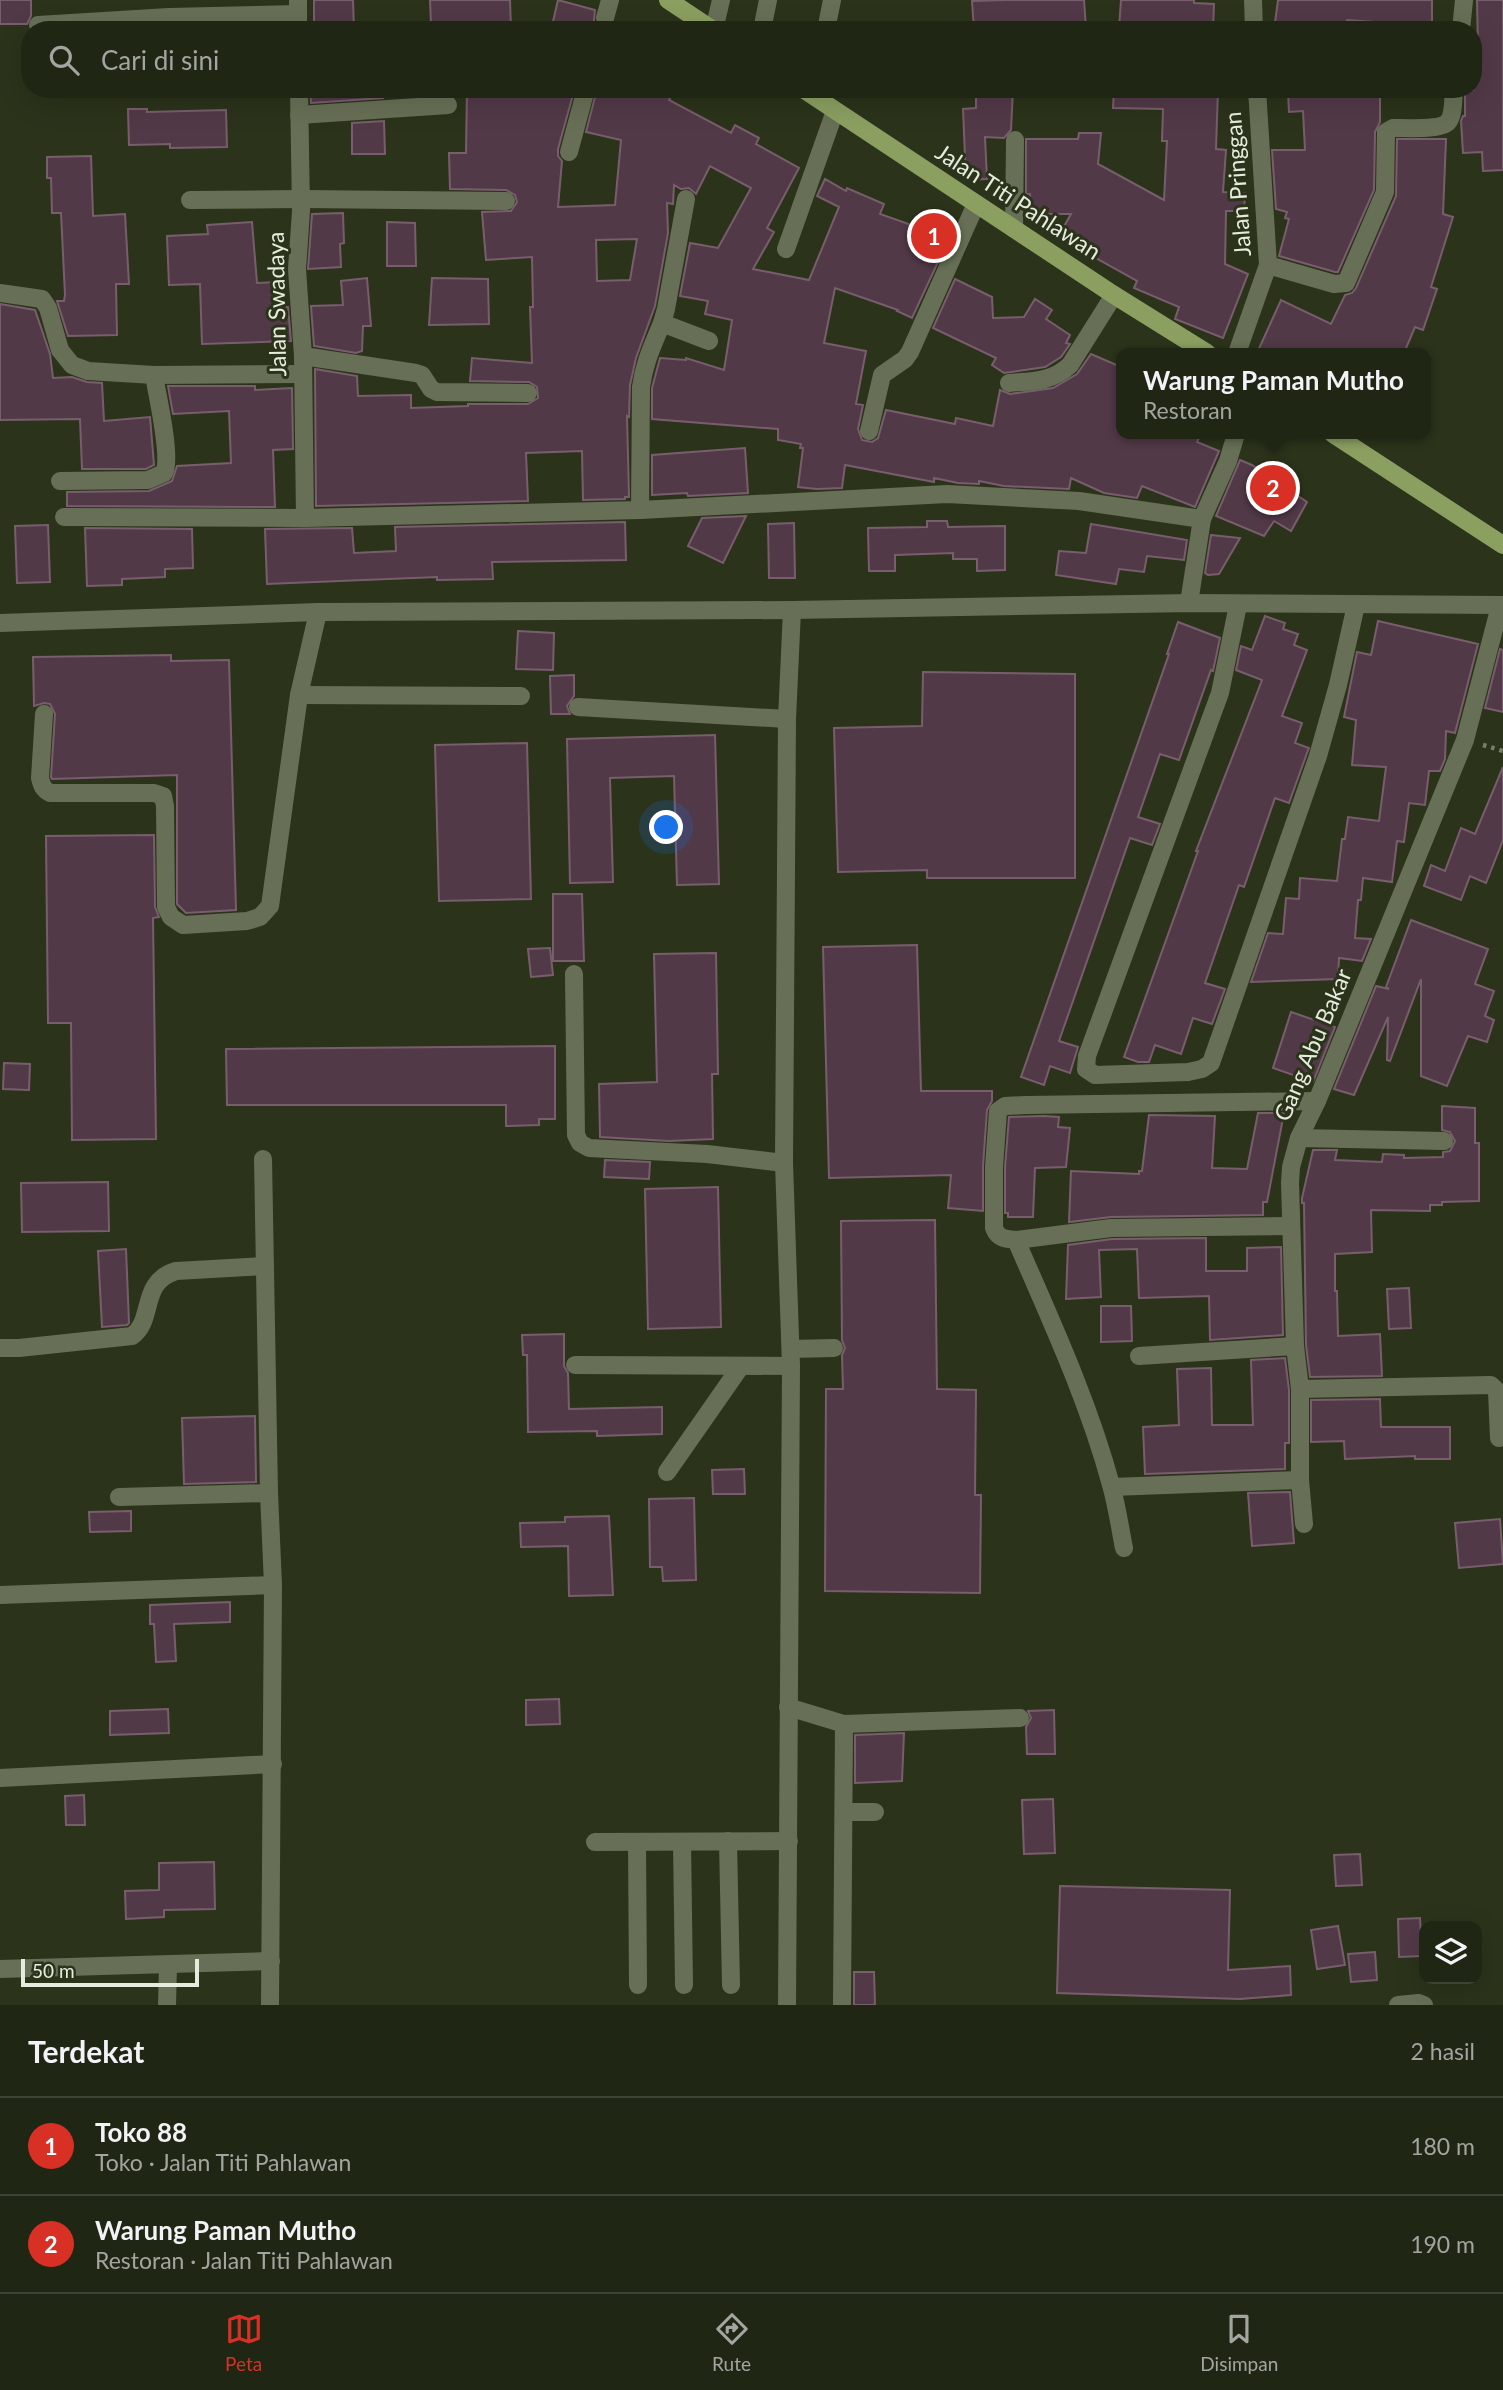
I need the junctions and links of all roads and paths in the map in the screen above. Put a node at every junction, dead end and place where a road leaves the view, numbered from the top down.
1 (610, 0) edge
2 (667, 0) edge
3 (721, 0) edge
4 (768, 0) edge
5 (832, 0) edge
6 (1253, 0) edge
7 (1464, 0) edge
8 (298, 15) edge
9 (605, 18) dead end
10 (104, 21) edge
11 (699, 21) edge
12 (715, 21) edge
13 (764, 21) edge
14 (828, 21) edge
15 (1254, 21) edge
16 (1462, 21) edge
17 (299, 98) edge
18 (584, 98) edge
19 (817, 98) edge
20 (1257, 98) edge
21 (1453, 98) edge
22 (448, 105) dead end
23 (835, 111) junction
24 (299, 115) junction
25 (1015, 140) dead end
26 (569, 152) dead end
27 (301, 199) junction
28 (686, 199) dead end
29 (190, 200) dead end
30 (506, 201) dead end
31 (976, 204) junction
32 (1014, 229) junction
33 (786, 249) dead end
34 (1268, 265) junction
35 (0, 293) edge
36 (1114, 295) junction
37 (662, 323) junction
38 (709, 341) dead end
39 (1200, 348) edge
40 (1239, 348) edge
41 (303, 365) junction
42 (154, 374) junction
43 (1009, 383) dead end
44 (528, 393) dead end
45 (869, 430) dead end
46 (1235, 439) edge
47 (1341, 439) edge
48 (60, 481) dead end
49 (640, 510) junction
50 (64, 517) dead end
51 (306, 518) junction
52 (1202, 519) junction
53 (1503, 545) edge
54 (1189, 603) junction
55 (1238, 605) junction
56 (1356, 605) junction
57 (1502, 605) edge
58 (792, 610) junction
59 (318, 612) junction
60 (0, 623) edge
61 (299, 695) junction
62 (521, 696) dead end
63 (578, 707) dead end
64 (44, 714) dead end
65 (787, 719) junction
66 (574, 974) dead end
67 (1317, 1101) junction
68 (1300, 1138) junction
69 (1444, 1141) dead end
70 (263, 1159) dead end
71 (784, 1163) junction
72 (1290, 1227) junction
73 (1016, 1240) junction
74 (265, 1266) junction
75 (1295, 1346) junction
76 (0, 1348) edge
77 (834, 1348) dead end
78 (1139, 1356) dead end
79 (791, 1358) junction
80 (575, 1365) dead end
81 (741, 1366) junction
82 (1300, 1389) junction
83 (1499, 1438) dead end
84 (667, 1472) dead end
85 (1300, 1480) junction
86 (1112, 1487) junction
87 (269, 1493) junction
88 (119, 1497) dead end
89 (1304, 1524) dead end
90 (1124, 1548) dead end
91 (273, 1586) junction
92 (0, 1595) edge
93 (788, 1707) junction
94 (1020, 1718) dead end
95 (844, 1724) junction
96 (273, 1764) junction
97 (0, 1778) edge
98 (845, 1812) junction
99 (875, 1812) dead end
100 (728, 1841) junction
101 (789, 1841) junction
102 (637, 1842) junction
103 (682, 1842) junction
104 (595, 1843) dead end
105 (271, 1961) junction
106 (168, 1965) junction
107 (0, 1969) edge
108 (638, 1985) dead end
109 (684, 1985) dead end
110 (731, 1985) dead end
111 (167, 2005) edge
112 (270, 2005) edge
113 (787, 2005) edge
114 (842, 2005) edge
115 (1398, 2005) edge
116 (1424, 2005) edge

1 - 9 street
2 - 11 main road
3 - 12 street
4 - 13 street
5 - 14 street
6 - 15 street
7 - 16 street
8 - 10 street
17 - 24 street, Jalan Swadaya
18 - 26 street
19 - 23 main road, Jalan Titi Pahlawan
20 - 34 street, Jalan Pringgan
21 - 34 street
22 - 24 street
23 - 31 main road, Jalan Titi Pahlawan
23 - 33 street
24 - 27 street, Jalan Swadaya
25 - 32 street
27 - 29 street
27 - 30 street
27 - 41 street, Jalan Swadaya
28 - 37 street
31 - 32 main road, Jalan Titi Pahlawan
31 - 45 street
32 - 36 main road, Jalan Titi Pahlawan
34 - 40 street, Jalan Pringgan
35 - 42 street
36 - 39 main road, Jalan Titi Pahlawan
36 - 43 street
37 - 38 street
37 - 49 street
41 - 42 street
41 - 44 street
41 - 51 street, Jalan Swadaya
42 - 48 street
46 - 52 street
47 - 53 main road
49 - 51 street
49 - 52 street
50 - 51 street
52 - 54 street
54 - 55 street
54 - 58 street
55 - 56 street
55 - 56 street
56 - 57 street
57 - 67 street, Gang Abu Bakar
58 - 59 street
58 - 65 street
59 - 60 street
59 - 61 street
61 - 62 street
61 - 64 street
63 - 65 street
65 - 71 street
66 - 71 street
67 - 68 street, Gang Abu Bakar
67 - 73 street
68 - 69 street
68 - 72 street, Gang Abu Bakar
70 - 74 street
71 - 79 street
72 - 73 street
72 - 75 street, Gang Abu Bakar
73 - 86 street
74 - 76 street
74 - 87 street
75 - 78 street
75 - 82 street, Gang Abu Bakar
77 - 79 street
79 - 81 street
79 - 93 street
80 - 81 street
81 - 84 street
82 - 83 street
82 - 85 street, Gang Abu Bakar
85 - 86 street
85 - 89 street, Gang Abu Bakar
86 - 90 street
87 - 88 street
87 - 91 street
91 - 92 street
91 - 96 street
93 - 95 street
93 - 101 street
94 - 95 street
95 - 98 street
96 - 97 street
96 - 105 street
98 - 99 street
98 - 114 street
100 - 101 street
100 - 103 street
100 - 110 street
101 - 113 street
102 - 103 street
102 - 104 street
102 - 108 street
103 - 109 street
105 - 106 street
105 - 112 street
106 - 107 street
106 - 111 street
115 - 116 street

